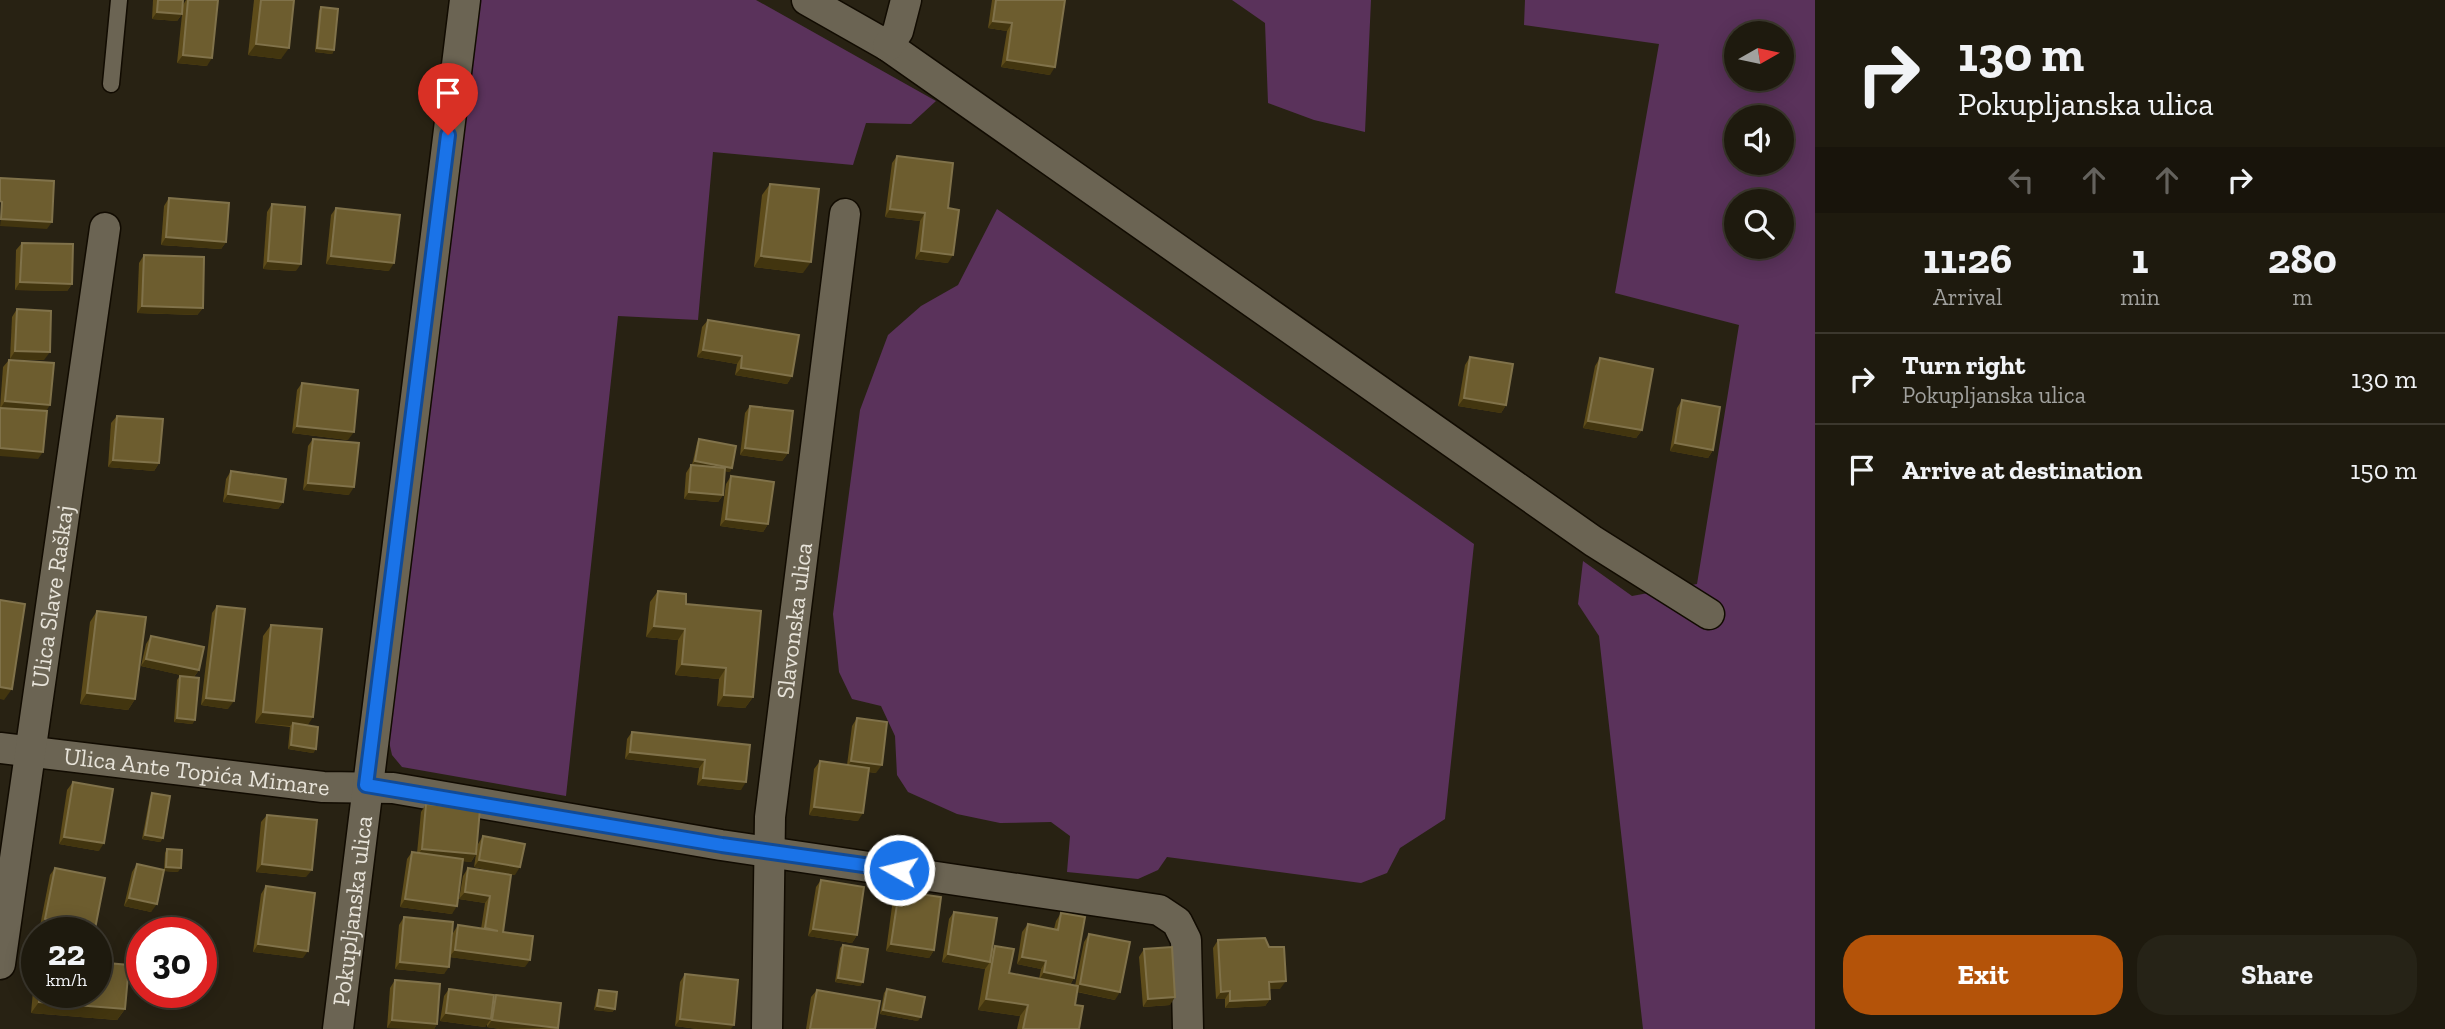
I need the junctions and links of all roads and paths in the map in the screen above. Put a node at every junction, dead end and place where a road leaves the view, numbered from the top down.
1 (119, 0) edge
2 (465, 0) edge
3 (807, 0) edge
4 (906, 0) edge
5 (888, 46) junction
6 (111, 83) dead end
7 (845, 214) dead end
8 (105, 228) dead end
9 (1709, 614) dead end
10 (0, 748) edge
11 (30, 752) junction
12 (366, 785) junction
13 (769, 849) junction
14 (0, 964) edge
15 (338, 1029) edge
16 (767, 1029) edge
17 (1188, 1029) edge

1 - 6 lane
2 - 12 street, Pokupljanska ulica
3 - 5 street
4 - 5 street
5 - 9 street
7 - 13 street, Slavonska ulica
8 - 11 street, Ulica Slave Raškaj
10 - 11 street, Ulica Ante Topića Mimare
11 - 12 street, Ulica Ante Topića Mimare
11 - 14 street, Ulica Slave Raškaj
12 - 13 street, Ulica Ante Topića Mimare
12 - 15 street, Pokupljanska ulica
13 - 16 street, Slavonska ulica
13 - 17 street, Ulica Ante Topića Mimare

